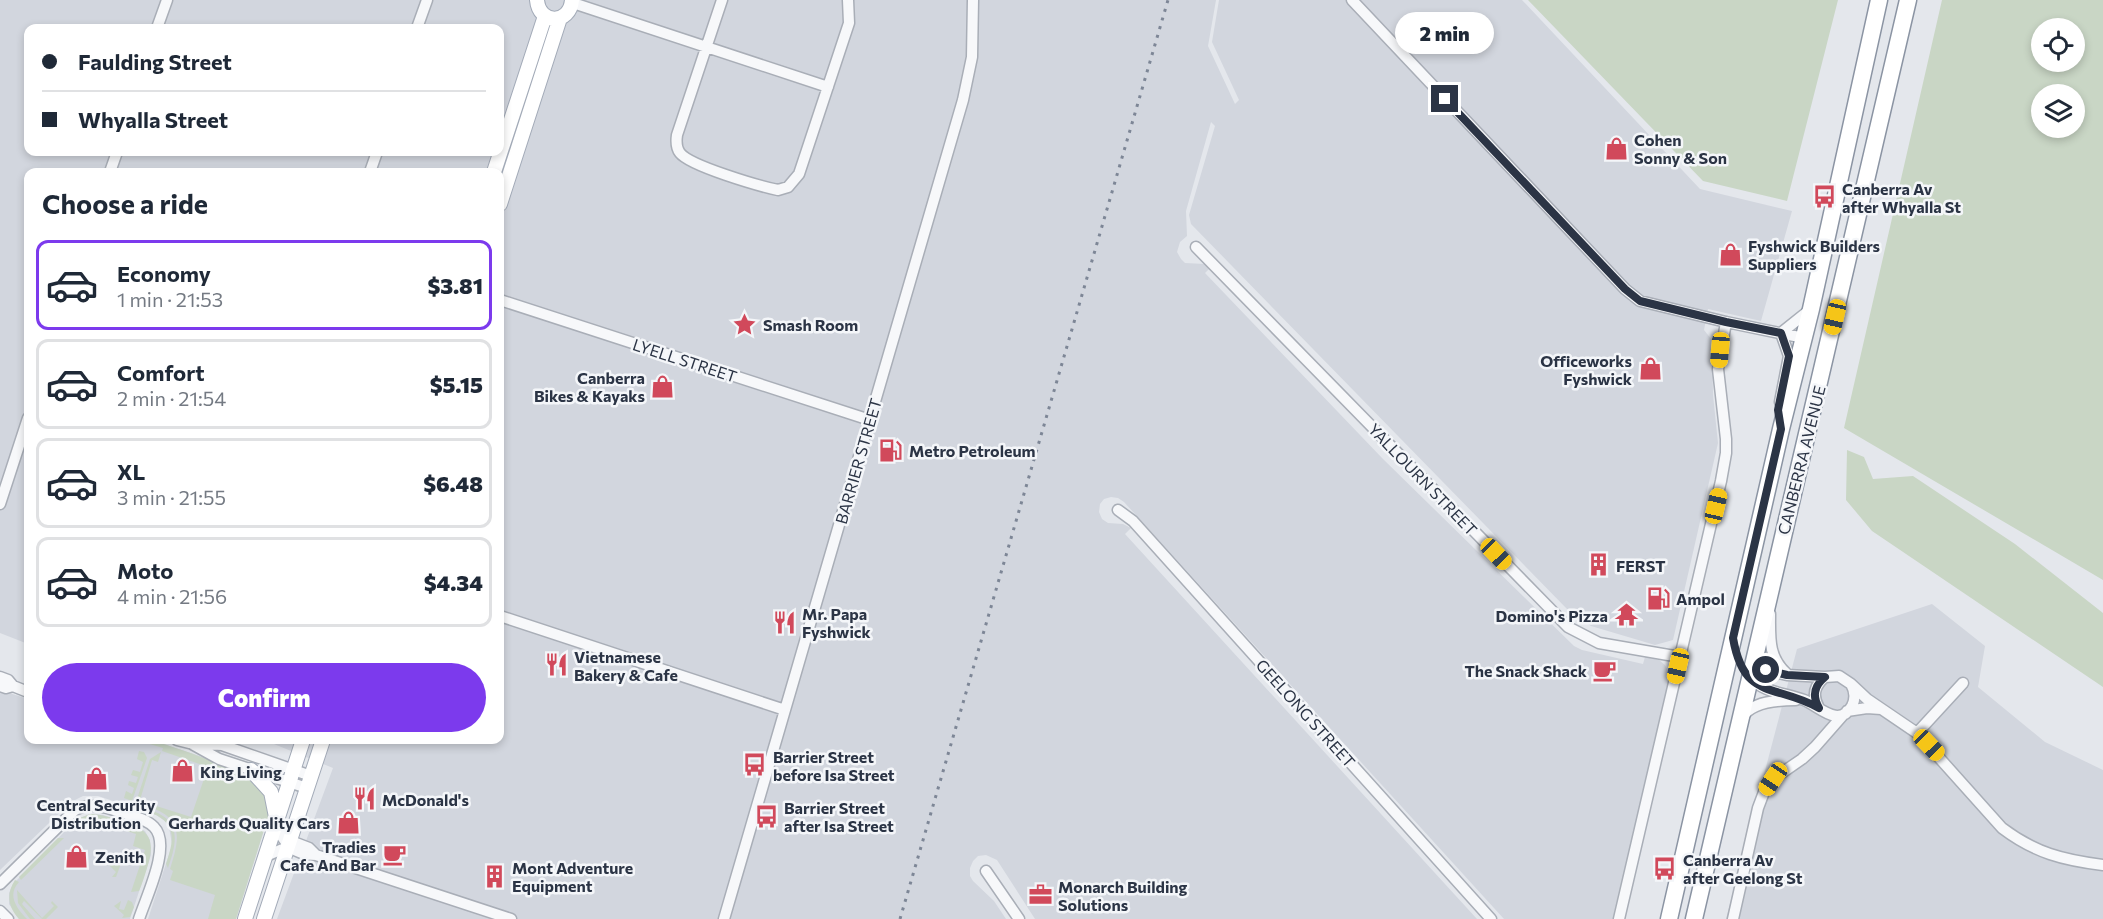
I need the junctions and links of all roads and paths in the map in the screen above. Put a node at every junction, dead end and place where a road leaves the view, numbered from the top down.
1 (167, 0) edge
2 (427, 0) edge
3 (722, 0) edge
4 (848, 0) edge
5 (973, 0) edge
6 (1352, 0) edge
7 (1879, 0) edge
8 (1908, 0) edge
9 (535, 1) edge
10 (573, 1) edge
11 (545, 16) junction
12 (560, 18) junction
13 (158, 24) edge
14 (418, 24) edge
15 (707, 47) junction
16 (828, 87) junction
17 (504, 141) edge
18 (504, 192) edge
19 (1196, 247) dead end
20 (504, 301) edge
21 (1811, 309) junction
22 (1835, 317) junction
23 (1726, 322) junction
24 (1781, 333) junction
25 (1804, 338) junction
26 (1821, 379) junction
27 (870, 420) junction
28 (1781, 429) junction
29 (24, 430) edge
30 (0, 504) edge
31 (1118, 510) dead end
32 (1771, 587) junction
33 (504, 617) edge
34 (1733, 638) junction
35 (1680, 657) junction
36 (1787, 675) junction
37 (0, 677) edge
38 (1750, 677) junction
39 (1825, 677) junction
40 (1963, 683) dead end
41 (1851, 684) junction
42 (0, 686) edge
43 (13, 686) junction
44 (24, 690) edge
45 (1805, 700) junction
46 (1881, 709) junction
47 (785, 710) junction
48 (1821, 710) junction
49 (1846, 712) junction
50 (1917, 733) junction
51 (1737, 734) junction
52 (189, 744) edge
53 (212, 744) edge
54 (302, 744) edge
55 (322, 744) edge
56 (1815, 747) junction
57 (1705, 759) junction
58 (251, 770) junction
59 (291, 776) junction
60 (309, 782) junction
61 (276, 821) junction
62 (290, 845) junction
63 (264, 857) junction
64 (2103, 865) edge
65 (986, 871) dead end
66 (0, 884) edge
67 (0, 910) edge
68 (8, 919) edge
69 (139, 919) edge
70 (245, 919) edge
71 (264, 919) edge
72 (511, 919) edge
73 (724, 919) edge
74 (1019, 919) edge
75 (1491, 919) edge
76 (1619, 919) edge
77 (1669, 919) edge
78 (1694, 919) edge
79 (1733, 919) edge

1 - 13 street
2 - 14 street
3 - 15 street
4 - 16 street
5 - 27 street, BARRIER STREET
6 - 23 street
7 - 21 highway, CANBERRA AVENUE
8 - 22 highway, CANBERRA AVENUE
9 - 11 main road
10 - 12 main road
10 - 15 street
11 - 12 main road
11 - 17 main road
12 - 18 main road
15 - 16 street
15 - 16 street
19 - 35 street, YALLOURN STREET
20 - 27 street, LYELL STREET
21 - 24 street
21 - 25 highway, CANBERRA AVENUE
22 - 25 highway
22 - 26 highway, CANBERRA AVENUE
23 - 24 street
23 - 35 street
24 - 25 street
24 - 28 street
25 - 26 highway
25 - 28 highway, CANBERRA AVENUE
26 - 32 highway, CANBERRA AVENUE
27 - 47 street, BARRIER STREET
28 - 34 highway, CANBERRA AVENUE
29 - 30 street
31 - 75 street, GEELONG STREET
32 - 36 street
32 - 38 highway, CANBERRA AVENUE
33 - 47 street
34 - 38 highway
34 - 57 highway, CANBERRA AVENUE
35 - 76 street
36 - 38 street
36 - 39 street
37 - 43 street
38 - 45 street
38 - 51 highway, CANBERRA AVENUE
38 - 57 highway
39 - 41 street
39 - 48 street
40 - 50 street
41 - 46 street
41 - 49 street
42 - 43 street
43 - 44 street
45 - 48 street
45 - 51 street
46 - 49 street
46 - 50 street
47 - 73 street, BARRIER STREET
48 - 49 street
48 - 56 street
49 - 56 street
50 - 64 street
51 - 78 highway, CANBERRA AVENUE
52 - 58 street
53 - 59 street
54 - 59 main road
55 - 60 main road
56 - 79 street
57 - 77 highway, CANBERRA AVENUE
58 - 59 street
58 - 61 main road
59 - 60 street
59 - 61 main road
60 - 62 main road
61 - 62 street
61 - 63 main road
62 - 63 street
62 - 71 main road
62 - 72 street
63 - 70 main road
65 - 74 street
66 - 69 street
67 - 68 street

